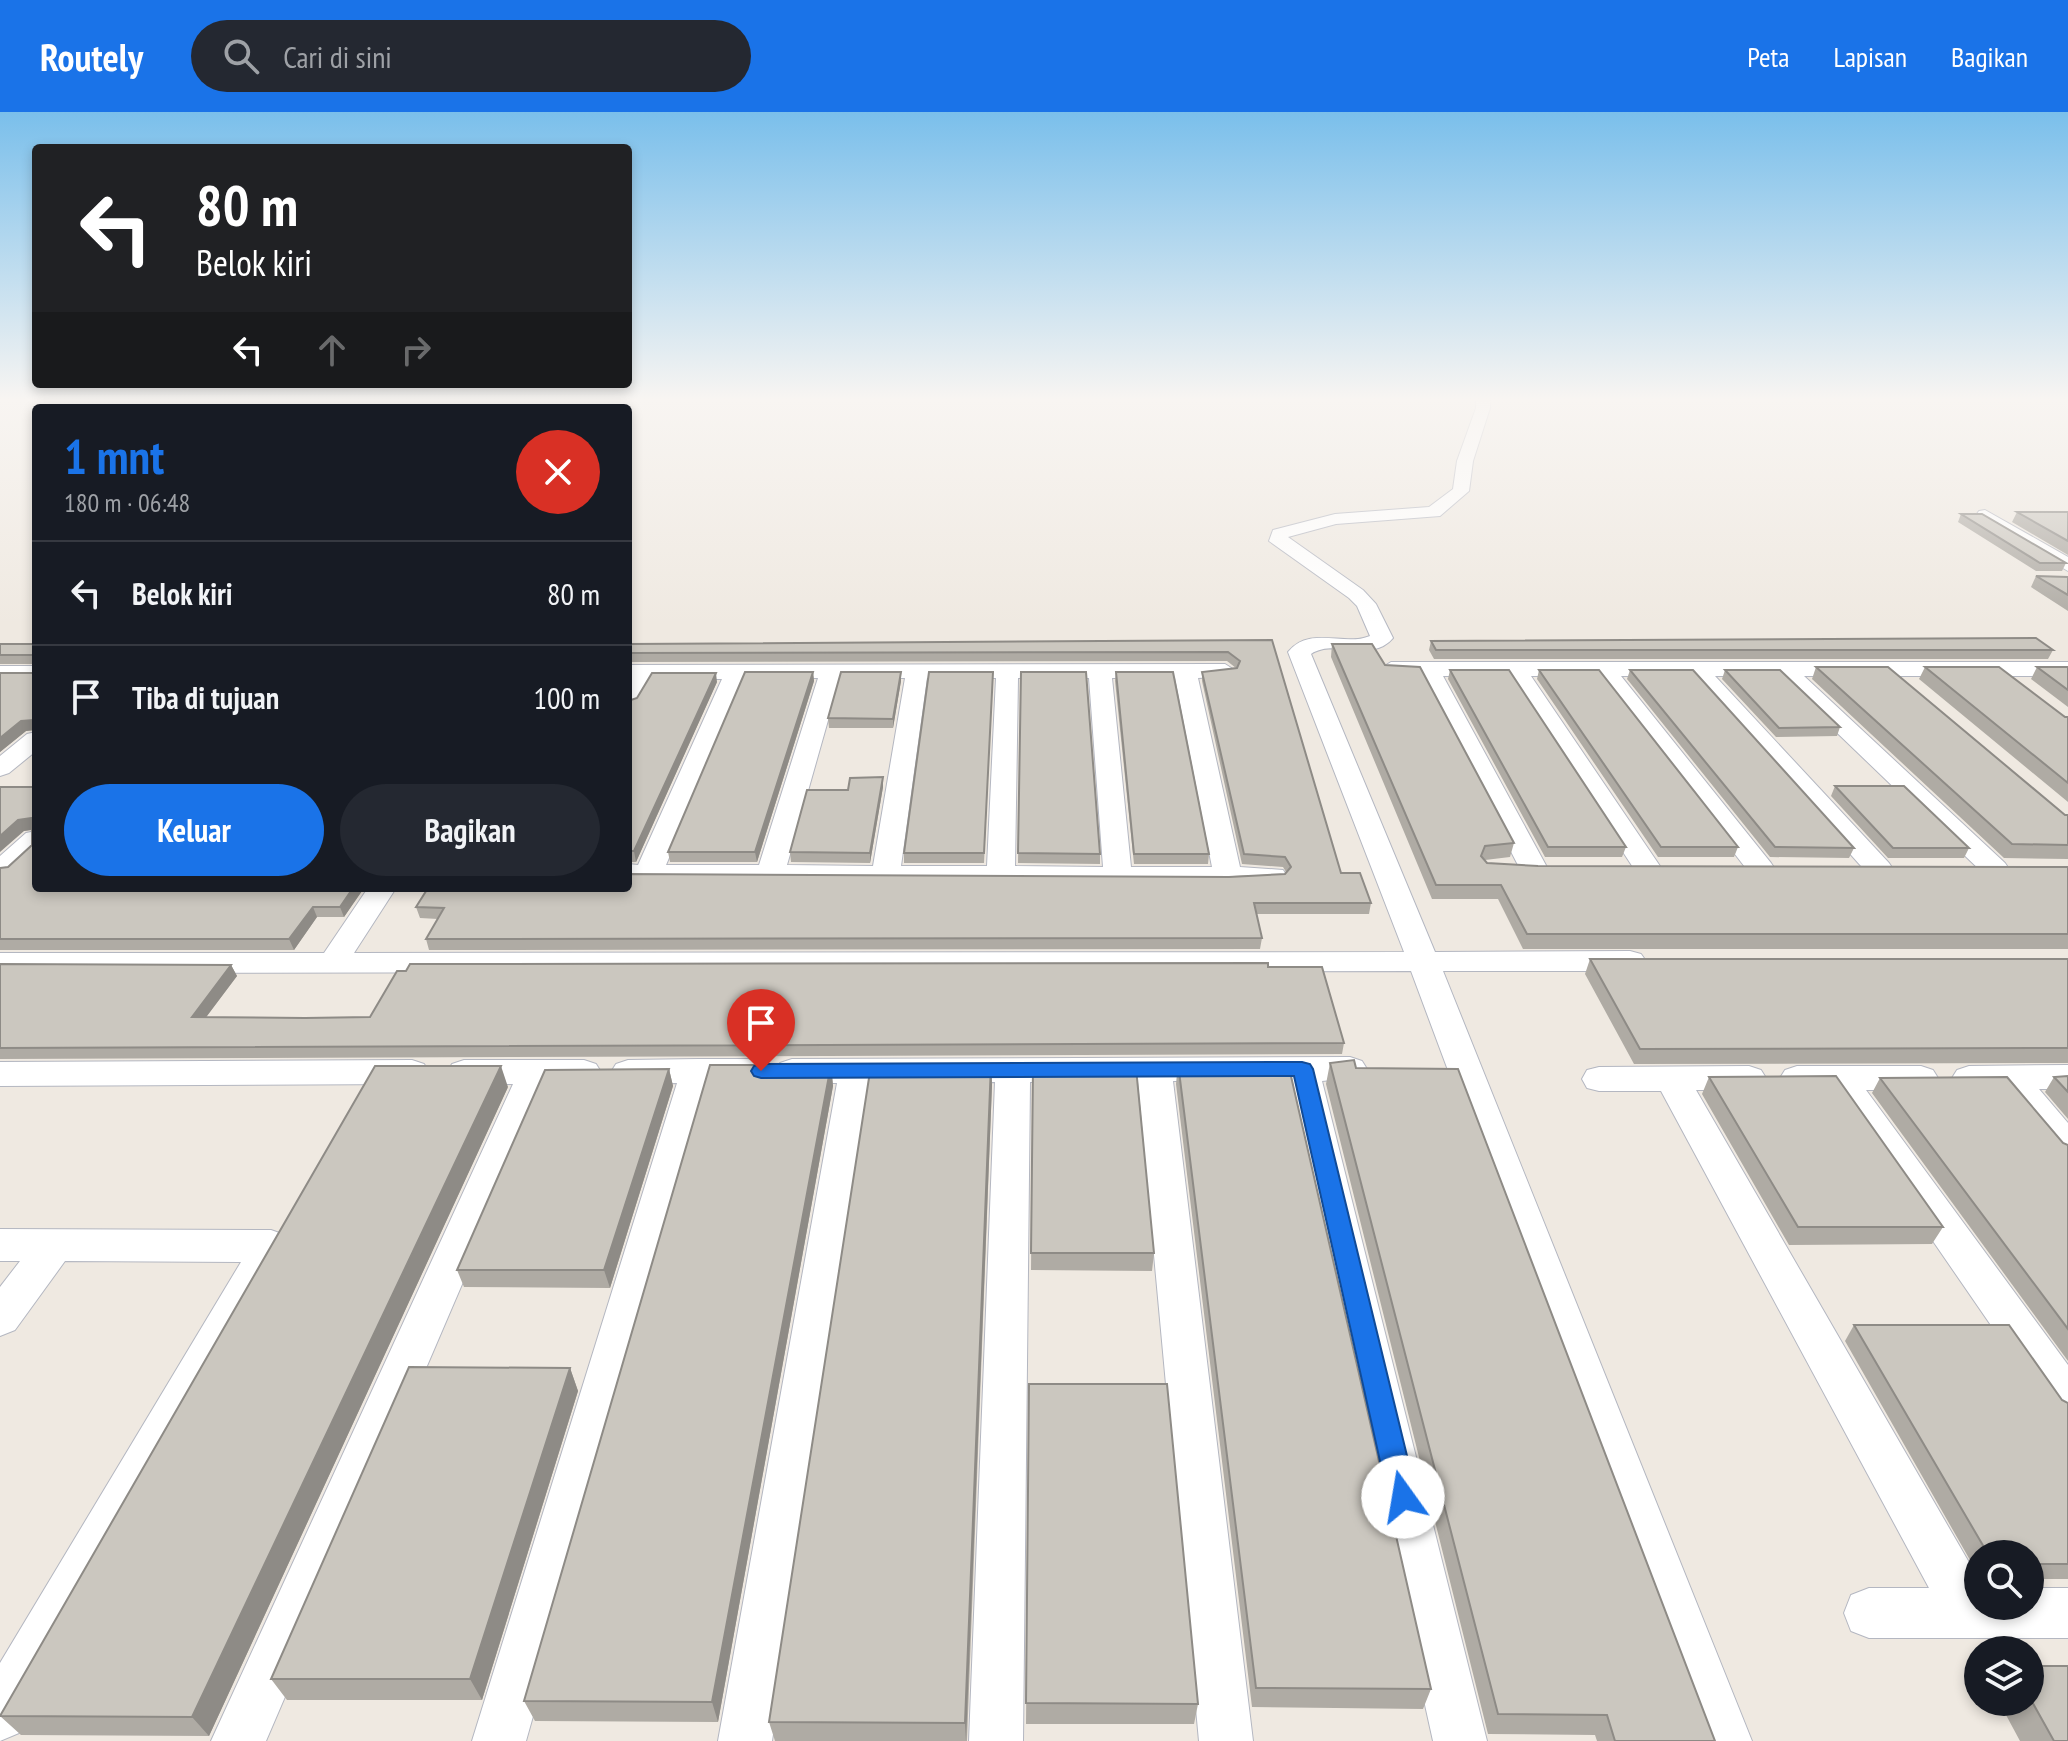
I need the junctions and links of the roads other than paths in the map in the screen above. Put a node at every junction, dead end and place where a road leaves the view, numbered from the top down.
1 (1463, 473) edge
2 (1985, 515) edge
3 (2064, 575) edge
4 (1391, 669) edge
5 (1428, 669) junction
6 (1515, 669) junction
7 (1604, 669) junction
8 (1697, 669) junction
9 (1784, 669) junction
10 (1890, 669) junction
11 (1999, 669) junction
12 (2068, 669) edge
13 (917, 671) junction
14 (1007, 671) junction
15 (1100, 671) junction
16 (1185, 671) junction
17 (1225, 671) edge
18 (636, 672) edge
19 (736, 672) junction
20 (831, 672) junction
21 (0, 673) edge
22 (32, 673) edge
23 (1914, 689) edge
24 (0, 693) edge
25 (2033, 695) edge
26 (32, 742) edge
27 (0, 768) edge
28 (32, 842) edge
29 (1, 869) edge
30 (1535, 869) edge
31 (1648, 869) edge
32 (1791, 869) edge
33 (1849, 869) edge
34 (1879, 869) junction
35 (1908, 869) edge
36 (1951, 869) edge
37 (1995, 869) junction
38 (2024, 869) edge
39 (32, 870) edge
40 (638, 873) edge
41 (771, 873) junction
42 (886, 874) junction
43 (1001, 875) junction
44 (1118, 875) junction
45 (1228, 876) junction
46 (1273, 876) edge
47 (379, 892) edge
48 (1423, 961) junction
49 (1654, 961) edge
50 (333, 962) junction
51 (0, 963) edge
52 (1302, 1069) junction
53 (1350, 1069) edge
54 (1013, 1070) junction
55 (1154, 1070) junction
56 (698, 1071) junction
57 (856, 1071) junction
58 (372, 1072) junction
59 (536, 1072) junction
60 (2008, 1077) junction
61 (2068, 1077) edge
62 (4, 1078) edge
63 (1672, 1078) junction
64 (1839, 1078) junction
65 (1599, 1079) dead end
66 (348, 1113) edge
67 (2068, 1147) edge
68 (294, 1206) edge
69 (0, 1245) edge
70 (55, 1245) junction
71 (271, 1246) junction
72 (0, 1318) edge
73 (2068, 1400) edge
74 (1964, 1602) edge
75 (1869, 1613) dead end
76 (1964, 1613) edge
77 (2044, 1613) edge
78 (2068, 1613) edge
79 (0, 1714) edge
80 (238, 1741) edge
81 (499, 1741) edge
82 (745, 1741) edge
83 (996, 1741) edge
84 (1226, 1741) edge
85 (1460, 1741) edge
86 (1725, 1741) edge

1 - 48 street
2 - 3 street
4 - 5 street
5 - 6 street
5 - 30 street
6 - 7 street
6 - 31 street
7 - 8 street
7 - 32 street
8 - 9 street
8 - 34 street
9 - 10 street
9 - 37 street
10 - 11 street
10 - 23 street
11 - 12 street
11 - 25 street
13 - 14 street
13 - 20 street
13 - 42 street
14 - 15 street
14 - 43 street
15 - 16 street
15 - 44 street
16 - 17 street
16 - 45 street
18 - 19 street
19 - 20 street
19 - 40 street
20 - 41 street
21 - 22 street
22 - 24 street
26 - 27 street
28 - 29 street
29 - 39 street
33 - 34 street
34 - 35 street
36 - 37 street
37 - 38 street
40 - 41 street
41 - 42 street
42 - 43 street
43 - 44 street
44 - 45 street
45 - 46 street
47 - 50 street
48 - 49 street
48 - 50 street
48 - 86 street
50 - 51 street
52 - 53 street
52 - 55 street
52 - 85 street
54 - 55 street
54 - 57 street
54 - 83 street
55 - 84 street
56 - 57 street
56 - 59 street
56 - 81 street
57 - 82 street
58 - 59 street
58 - 62 street
58 - 66 street
59 - 80 street
60 - 61 street
60 - 64 street
60 - 67 street
63 - 64 street
63 - 65 street
63 - 74 street
64 - 73 street
68 - 71 street
69 - 70 street
70 - 71 street
70 - 72 street
71 - 79 street
75 - 76 street
77 - 78 street

